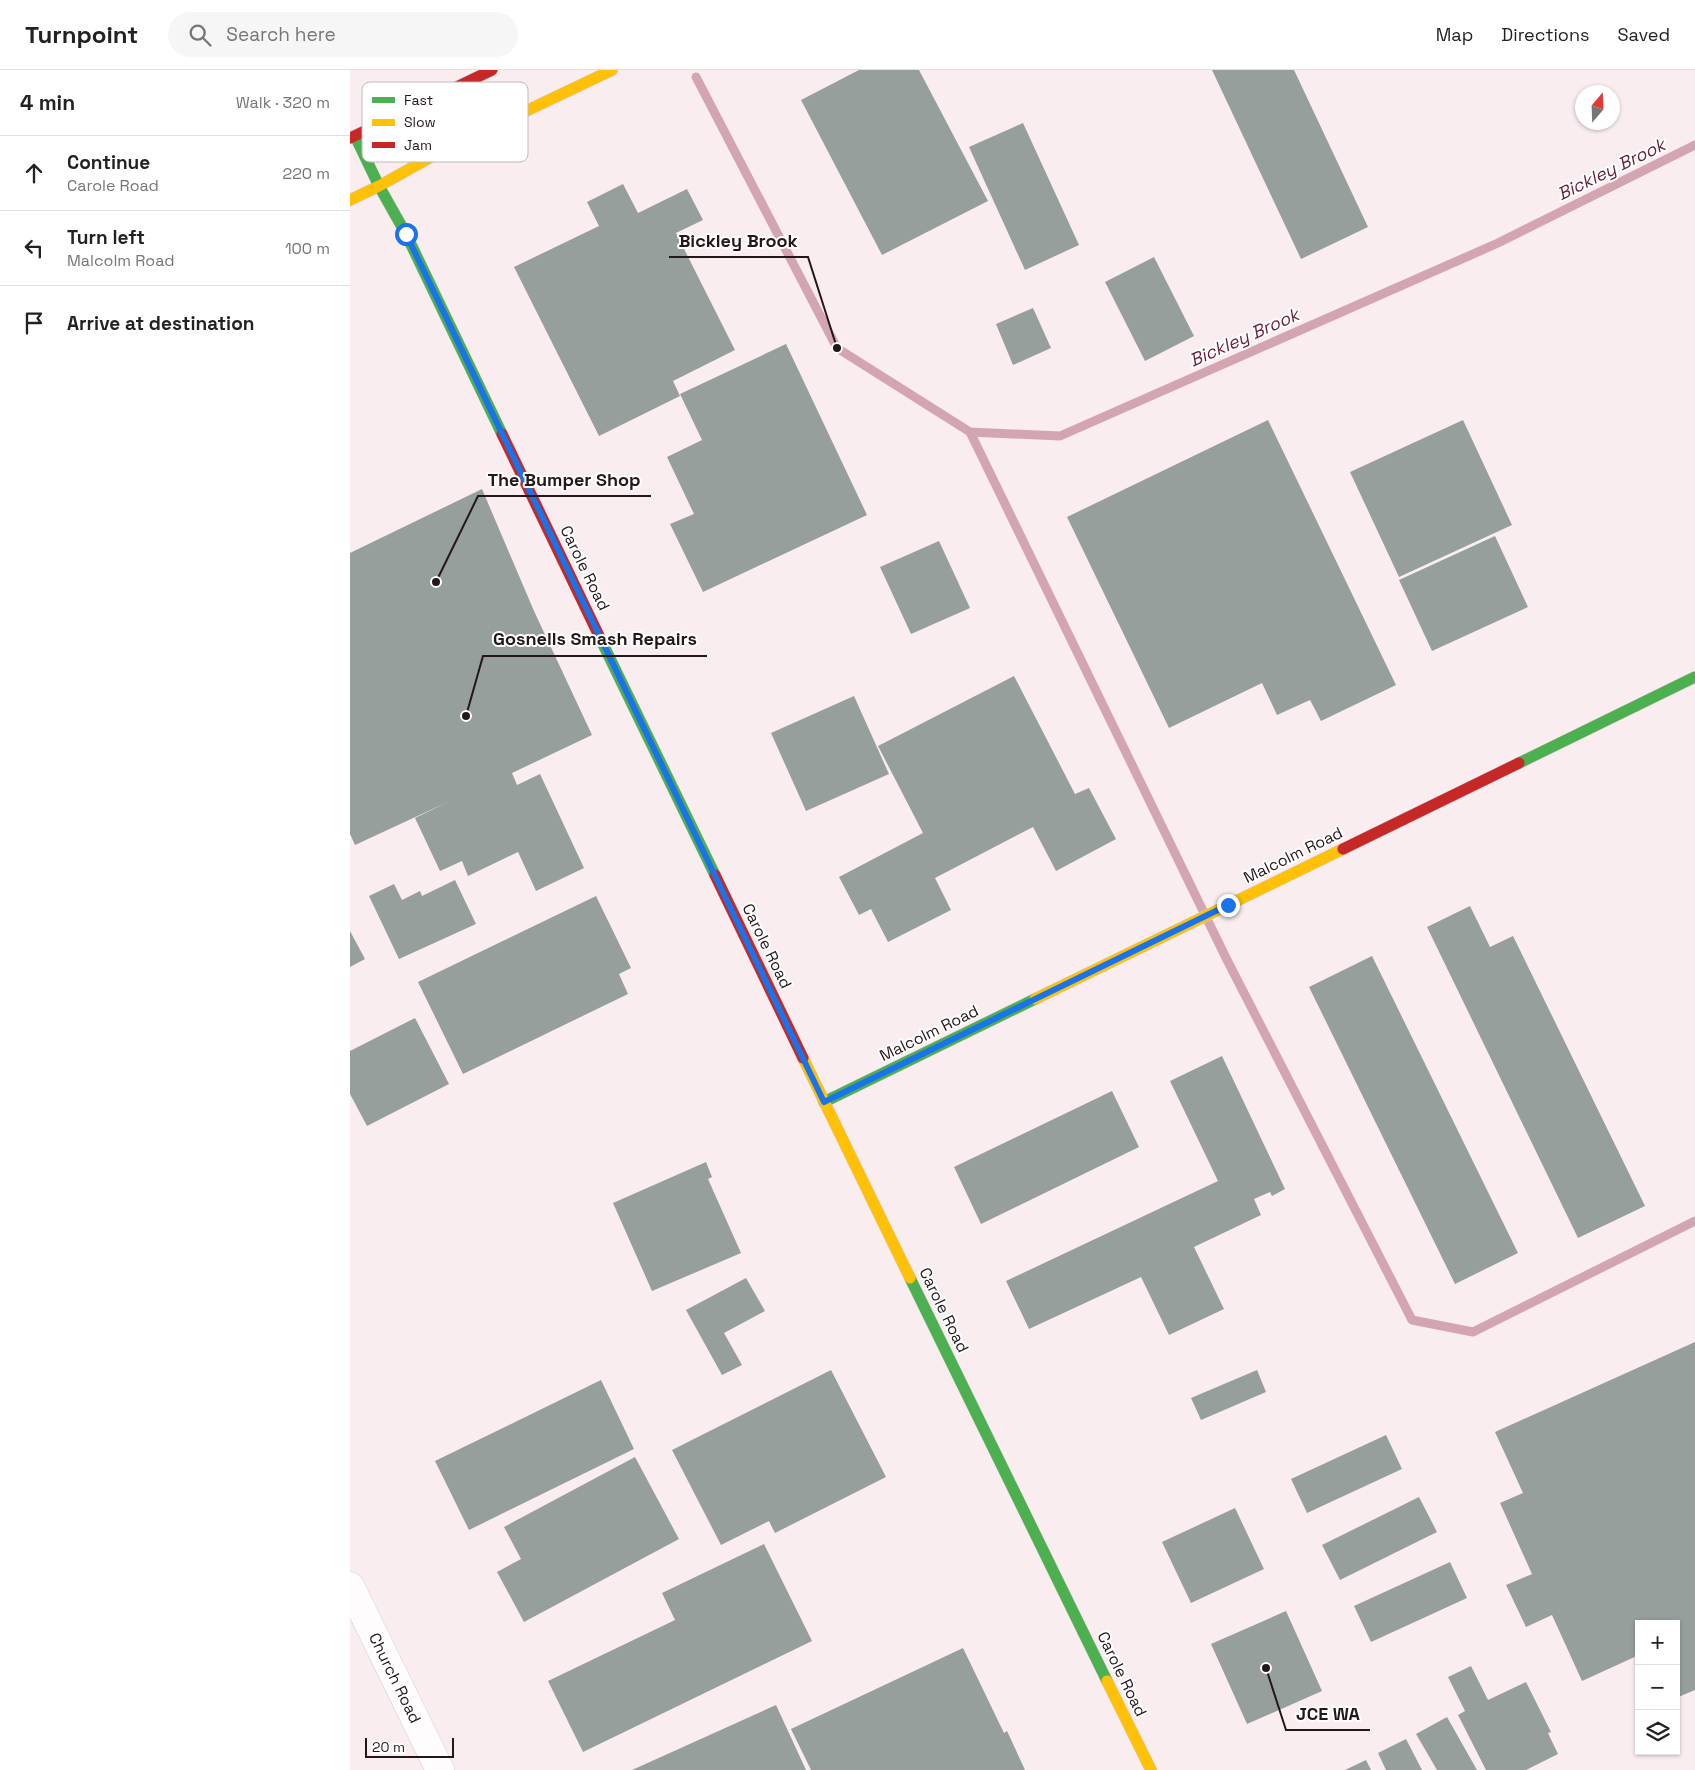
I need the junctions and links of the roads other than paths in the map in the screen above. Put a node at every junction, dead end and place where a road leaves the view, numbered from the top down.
1 (492, 70) edge
2 (612, 70) edge
3 (467, 82) edge
4 (528, 110) edge
5 (352, 137) edge
6 (362, 155) edge
7 (366, 162) edge
8 (422, 162) edge
9 (379, 186) junction
10 (350, 200) edge
11 (1695, 677) edge
12 (824, 1102) junction
13 (350, 1586) edge
14 (440, 1770) edge
15 (1151, 1770) edge

1 - 3 street
2 - 4 street
5 - 6 street, Carole Road
7 - 9 street, Carole Road
8 - 9 street
9 - 10 street
9 - 12 street, Carole Road
11 - 12 street, Malcolm Road
12 - 15 street, Carole Road
13 - 14 street, Church Road

